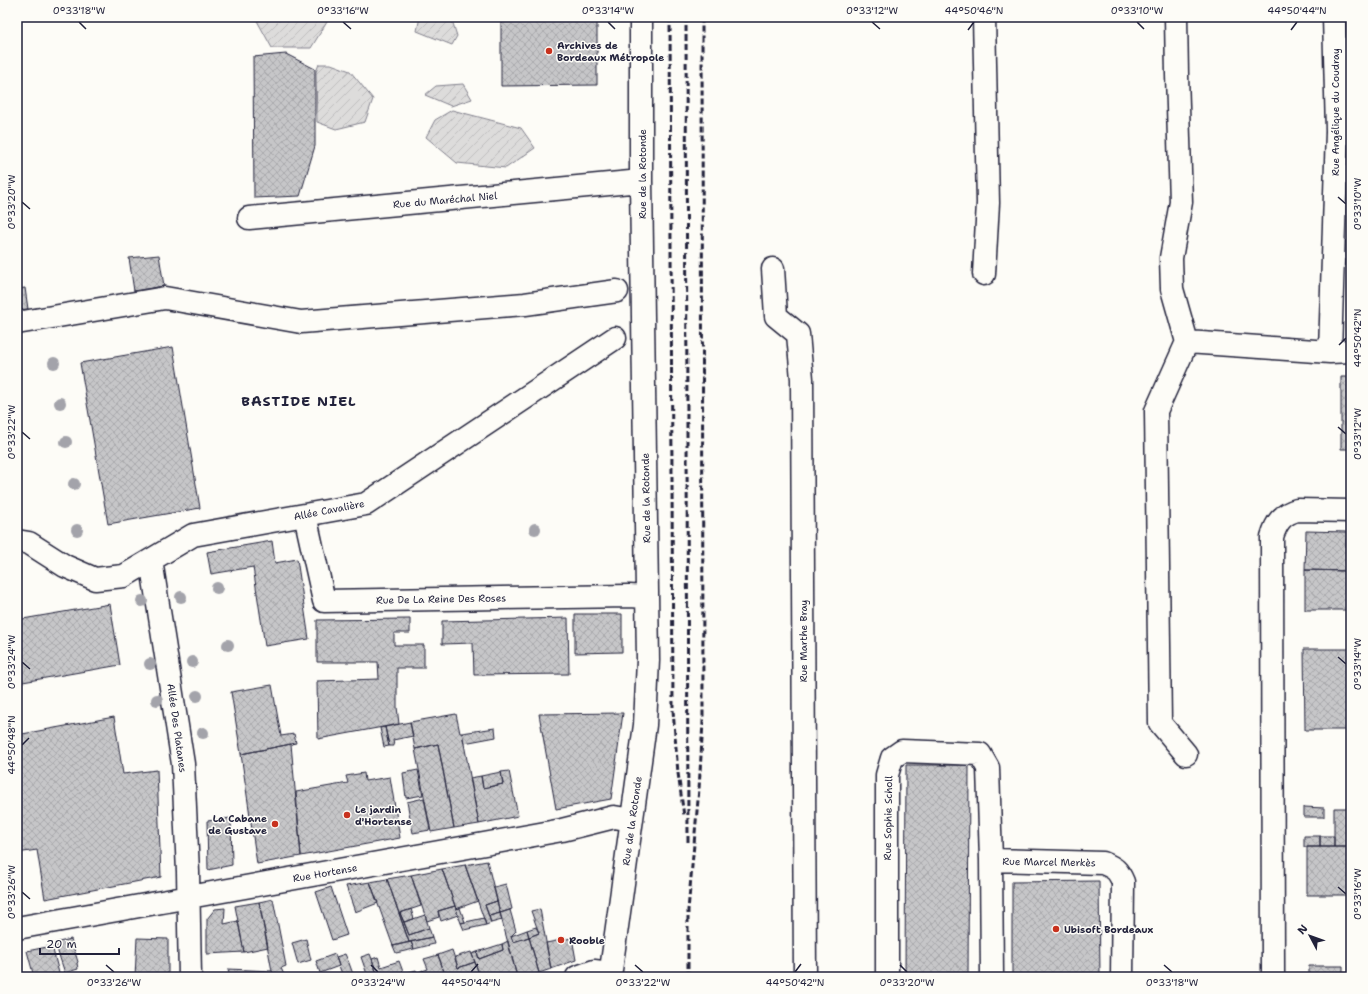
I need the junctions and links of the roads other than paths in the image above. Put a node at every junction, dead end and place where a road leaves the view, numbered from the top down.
1 (641, 17) edge
2 (984, 17) edge
3 (1176, 17) edge
4 (1334, 17) edge
5 (642, 181) junction
6 (249, 218) dead end
7 (773, 269) dead end
8 (984, 274) dead end
9 (617, 291) dead end
10 (17, 323) edge
11 (615, 338) dead end
12 (1187, 342) junction
13 (1351, 351) edge
14 (1330, 352) junction
15 (1351, 511) edge
16 (305, 515) junction
17 (17, 541) edge
18 (151, 560) junction
19 (647, 597) junction
20 (1186, 754) dead end
21 (632, 820) junction
22 (991, 860) junction
23 (189, 898) junction
24 (17, 928) edge
25 (610, 975) edge
26 (190, 977) edge
27 (578, 977) edge
28 (805, 977) edge
29 (888, 977) edge
30 (992, 977) edge
31 (1122, 977) edge
32 (1273, 977) edge

1 - 5 street, Rue de la Rotonde
2 - 8 street
3 - 12 street
4 - 14 street, Rue Angélique du Coudray
5 - 6 street, Rue du Maréchal Niel
5 - 19 street, Rue de la Rotonde
7 - 28 street, Rue Marthe Bray
9 - 10 street
11 - 16 street, Allée Cavalière
12 - 14 street
12 - 20 street
13 - 14 street
15 - 32 street
16 - 18 street, Allée Cavalière
16 - 19 street, Rue De La Reine Des Roses
17 - 18 street, Allée Cavalière
18 - 23 street, Allée Des Platanes
19 - 21 street, Rue de la Rotonde
21 - 23 street, Rue Hortense
21 - 25 street, Rue de la Rotonde
22 - 29 street, Rue Sophie Scholl
22 - 30 street, Rue Sophie Scholl
22 - 31 street, Rue Marcel Merkès
23 - 24 street, Rue Hortense
23 - 26 street, Allée Des Platanes
25 - 27 street

